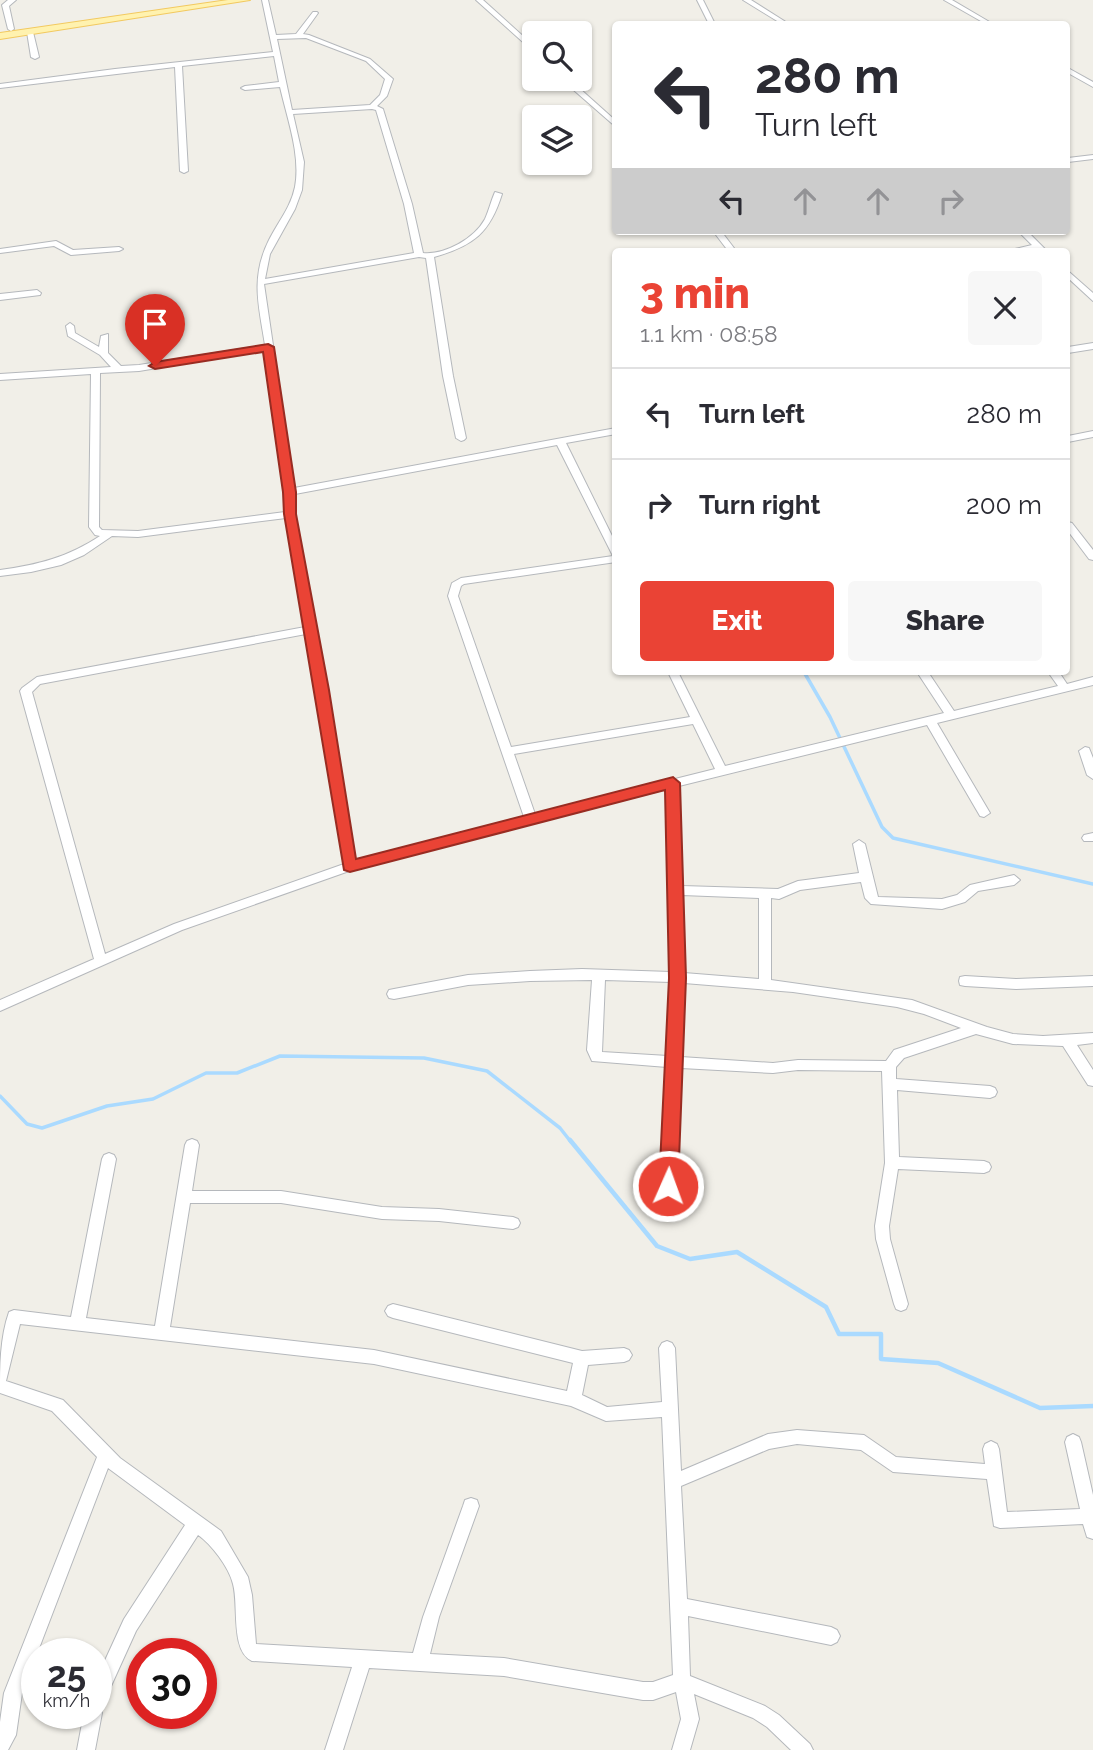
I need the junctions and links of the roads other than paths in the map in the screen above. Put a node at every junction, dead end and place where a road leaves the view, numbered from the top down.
1 (13, 0) edge
2 (208, 0) edge
3 (246, 0) edge
4 (265, 0) edge
5 (479, 0) edge
6 (489, 0) edge
7 (700, 0) edge
8 (746, 0) edge
9 (947, 0) edge
10 (315, 13) dead end
11 (710, 21) edge
12 (781, 21) edge
13 (985, 21) edge
14 (10, 29) junction
15 (0, 30) edge
16 (522, 31) edge
17 (30, 32) junction
18 (299, 35) junction
19 (0, 36) edge
20 (273, 37) junction
21 (522, 39) edge
22 (277, 54) junction
23 (35, 57) dead end
24 (178, 64) junction
25 (1070, 70) edge
26 (284, 84) junction
27 (1093, 85) edge
28 (0, 86) edge
29 (245, 88) dead end
30 (578, 91) edge
31 (587, 91) edge
32 (372, 107) junction
33 (289, 113) junction
34 (612, 114) edge
35 (612, 121) edge
36 (1093, 157) edge
37 (1070, 160) edge
38 (184, 171) dead end
39 (498, 194) dead end
40 (1026, 235) edge
41 (1040, 248) edge
42 (119, 249) dead end
43 (0, 251) edge
44 (419, 255) junction
45 (430, 256) junction
46 (1070, 276) edge
47 (260, 282) junction
48 (37, 293) dead end
49 (0, 298) edge
50 (1093, 298) edge
51 (70, 326) dead end
52 (105, 336) dead end
53 (1093, 346) edge
54 (268, 347) junction
55 (1070, 350) edge
56 (1093, 352) edge
57 (103, 353) junction
58 (1070, 356) edge
59 (118, 369) junction
60 (96, 371) junction
61 (0, 377) edge
62 (612, 431) edge
63 (1093, 434) edge
64 (461, 438) dead end
65 (1070, 439) edge
66 (560, 441) junction
67 (290, 492) junction
68 (290, 514) junction
69 (1070, 528) edge
70 (107, 536) junction
71 (612, 549) edge
72 (1093, 557) edge
73 (612, 558) edge
74 (0, 573) edge
75 (310, 630) junction
76 (674, 675) edge
77 (924, 675) edge
78 (1055, 675) edge
79 (1093, 681) edge
80 (1065, 688) junction
81 (952, 716) junction
82 (697, 720) junction
83 (930, 721) junction
84 (508, 751) junction
85 (1085, 751) dead end
86 (722, 772) junction
87 (1093, 775) edge
88 (673, 783) junction
89 (984, 813) dead end
90 (530, 820) junction
91 (859, 844) dead end
92 (350, 866) junction
93 (867, 877) junction
94 (1014, 880) dead end
95 (677, 890) junction
96 (765, 894) junction
97 (101, 961) junction
98 (599, 975) junction
99 (678, 978) junction
100 (965, 981) dead end
101 (1093, 981) edge
102 (765, 986) junction
103 (394, 994) dead end
104 (0, 1006) edge
105 (977, 1028) junction
106 (1093, 1038) edge
107 (1067, 1040) junction
108 (674, 1063) junction
109 (889, 1066) junction
110 (1093, 1081) edge
111 (891, 1084) junction
112 (990, 1092) dead end
113 (192, 1145) dead end
114 (109, 1159) dead end
115 (891, 1163) junction
116 (984, 1167) dead end
117 (668, 1186) dead end
118 (183, 1197) junction
119 (513, 1223) dead end
120 (901, 1304) dead end
121 (393, 1311) dead end
122 (77, 1324) junction
123 (161, 1334) junction
124 (667, 1348) dead end
125 (624, 1355) dead end
126 (582, 1358) junction
127 (0, 1376) edge
128 (0, 1387) edge
129 (573, 1399) junction
130 (669, 1409) junction
131 (1073, 1442) dead end
132 (991, 1450) dead end
133 (106, 1454) junction
134 (992, 1472) junction
135 (673, 1482) junction
136 (471, 1506) dead end
137 (1091, 1521) edge
138 (196, 1523) junction
139 (679, 1606) junction
140 (831, 1636) dead end
141 (363, 1660) junction
142 (419, 1662) junction
143 (112, 1666) edge
144 (682, 1681) junction
145 (90, 1729) edge
146 (0, 1747) edge
147 (86, 1750) edge
148 (334, 1750) edge
149 (681, 1750) edge
150 (804, 1750) edge

1 - 14 street
2 - 14 main road
3 - 17 main road
4 - 20 street
5 - 21 street
6 - 16 street
7 - 11 street
8 - 12 street
9 - 13 street
10 - 18 street
14 - 15 main road
17 - 19 main road
17 - 23 street
18 - 20 street
18 - 32 street
20 - 22 street
22 - 24 street
22 - 26 street
24 - 28 street
24 - 38 street
25 - 27 street
26 - 29 street
26 - 33 street
30 - 35 street
31 - 34 street
32 - 33 street
32 - 44 street
33 - 47 street
36 - 37 street
39 - 45 street
40 - 41 street
42 - 43 street
44 - 45 street
44 - 47 street
45 - 64 street
46 - 50 street
47 - 54 street
48 - 49 street
51 - 57 street
52 - 57 street
53 - 55 street
54 - 59 street
54 - 67 street
56 - 58 street
57 - 59 street
59 - 60 street
60 - 61 street
60 - 70 street
62 - 66 street
63 - 65 street
66 - 67 street
66 - 71 street
67 - 68 street
68 - 70 street
68 - 75 street
69 - 72 street
70 - 74 street
73 - 84 street
75 - 92 street
75 - 97 street
76 - 82 street
77 - 81 street
78 - 80 street
79 - 80 street
80 - 81 street
81 - 83 street
82 - 84 street
82 - 86 street
83 - 86 street
83 - 89 street
84 - 90 street
85 - 87 street
86 - 88 street
88 - 90 street
88 - 95 street
90 - 92 street
91 - 93 street
92 - 97 street
93 - 94 street
93 - 96 street
95 - 96 street
95 - 99 street
96 - 102 street
97 - 104 street
98 - 99 street
98 - 103 street
98 - 108 street
99 - 102 street
99 - 108 street
100 - 101 street
102 - 105 street
105 - 107 street
105 - 109 street
106 - 107 street
107 - 110 street
108 - 109 street
108 - 117 street
109 - 111 street
111 - 112 street
111 - 115 street
113 - 118 street
114 - 122 street
115 - 116 street
115 - 120 street
118 - 119 street
118 - 123 street
121 - 126 street
122 - 123 street
122 - 127 street
123 - 129 street
124 - 130 street
125 - 126 street
126 - 129 street
128 - 133 street
129 - 130 street
130 - 135 street
131 - 137 street
132 - 134 street
133 - 138 street
133 - 146 street
134 - 135 street
134 - 137 street
135 - 139 street
136 - 142 street
138 - 141 street
138 - 143 street
139 - 140 street
139 - 144 street
141 - 142 street
141 - 148 street
142 - 144 street
144 - 149 street
144 - 150 street
145 - 147 street

